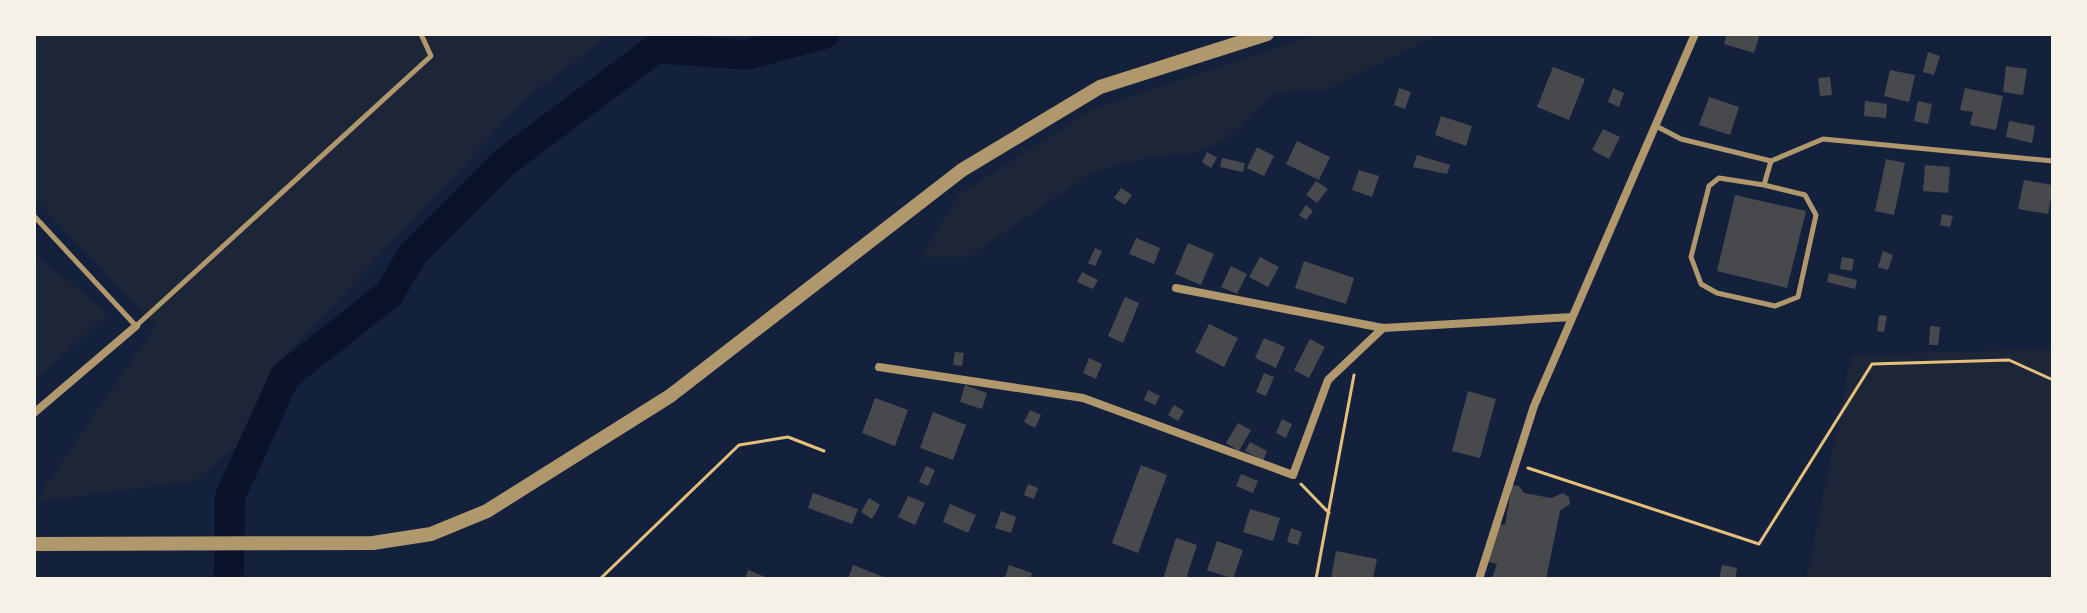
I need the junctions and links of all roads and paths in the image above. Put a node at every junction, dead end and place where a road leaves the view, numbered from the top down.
1 (421, 34) edge
2 (1267, 34) edge
3 (1695, 34) edge
4 (1656, 126) junction
5 (1771, 161) junction
6 (2053, 161) edge
7 (1764, 185) junction
8 (34, 216) edge
9 (1176, 288) dead end
10 (1572, 317) junction
11 (136, 326) junction
12 (1383, 328) junction
13 (1358, 351) junction
14 (879, 367) dead end
15 (2053, 380) edge
16 (34, 413) edge
17 (824, 451) dead end
18 (1513, 464) junction
19 (1293, 475) junction
20 (1329, 513) junction
21 (34, 544) edge
22 (600, 579) edge
23 (1316, 579) edge
24 (1479, 579) edge

1 - 11 lane
2 - 21 street
3 - 4 street
4 - 5 lane
4 - 10 street
5 - 6 lane
5 - 7 lane
7 - 7 lane
8 - 11 lane
9 - 12 street
10 - 12 street
10 - 18 street
11 - 16 street
12 - 13 street
13 - 19 street
13 - 20 path
14 - 19 street
15 - 18 path
17 - 22 path
18 - 24 street
19 - 20 path
20 - 23 path

